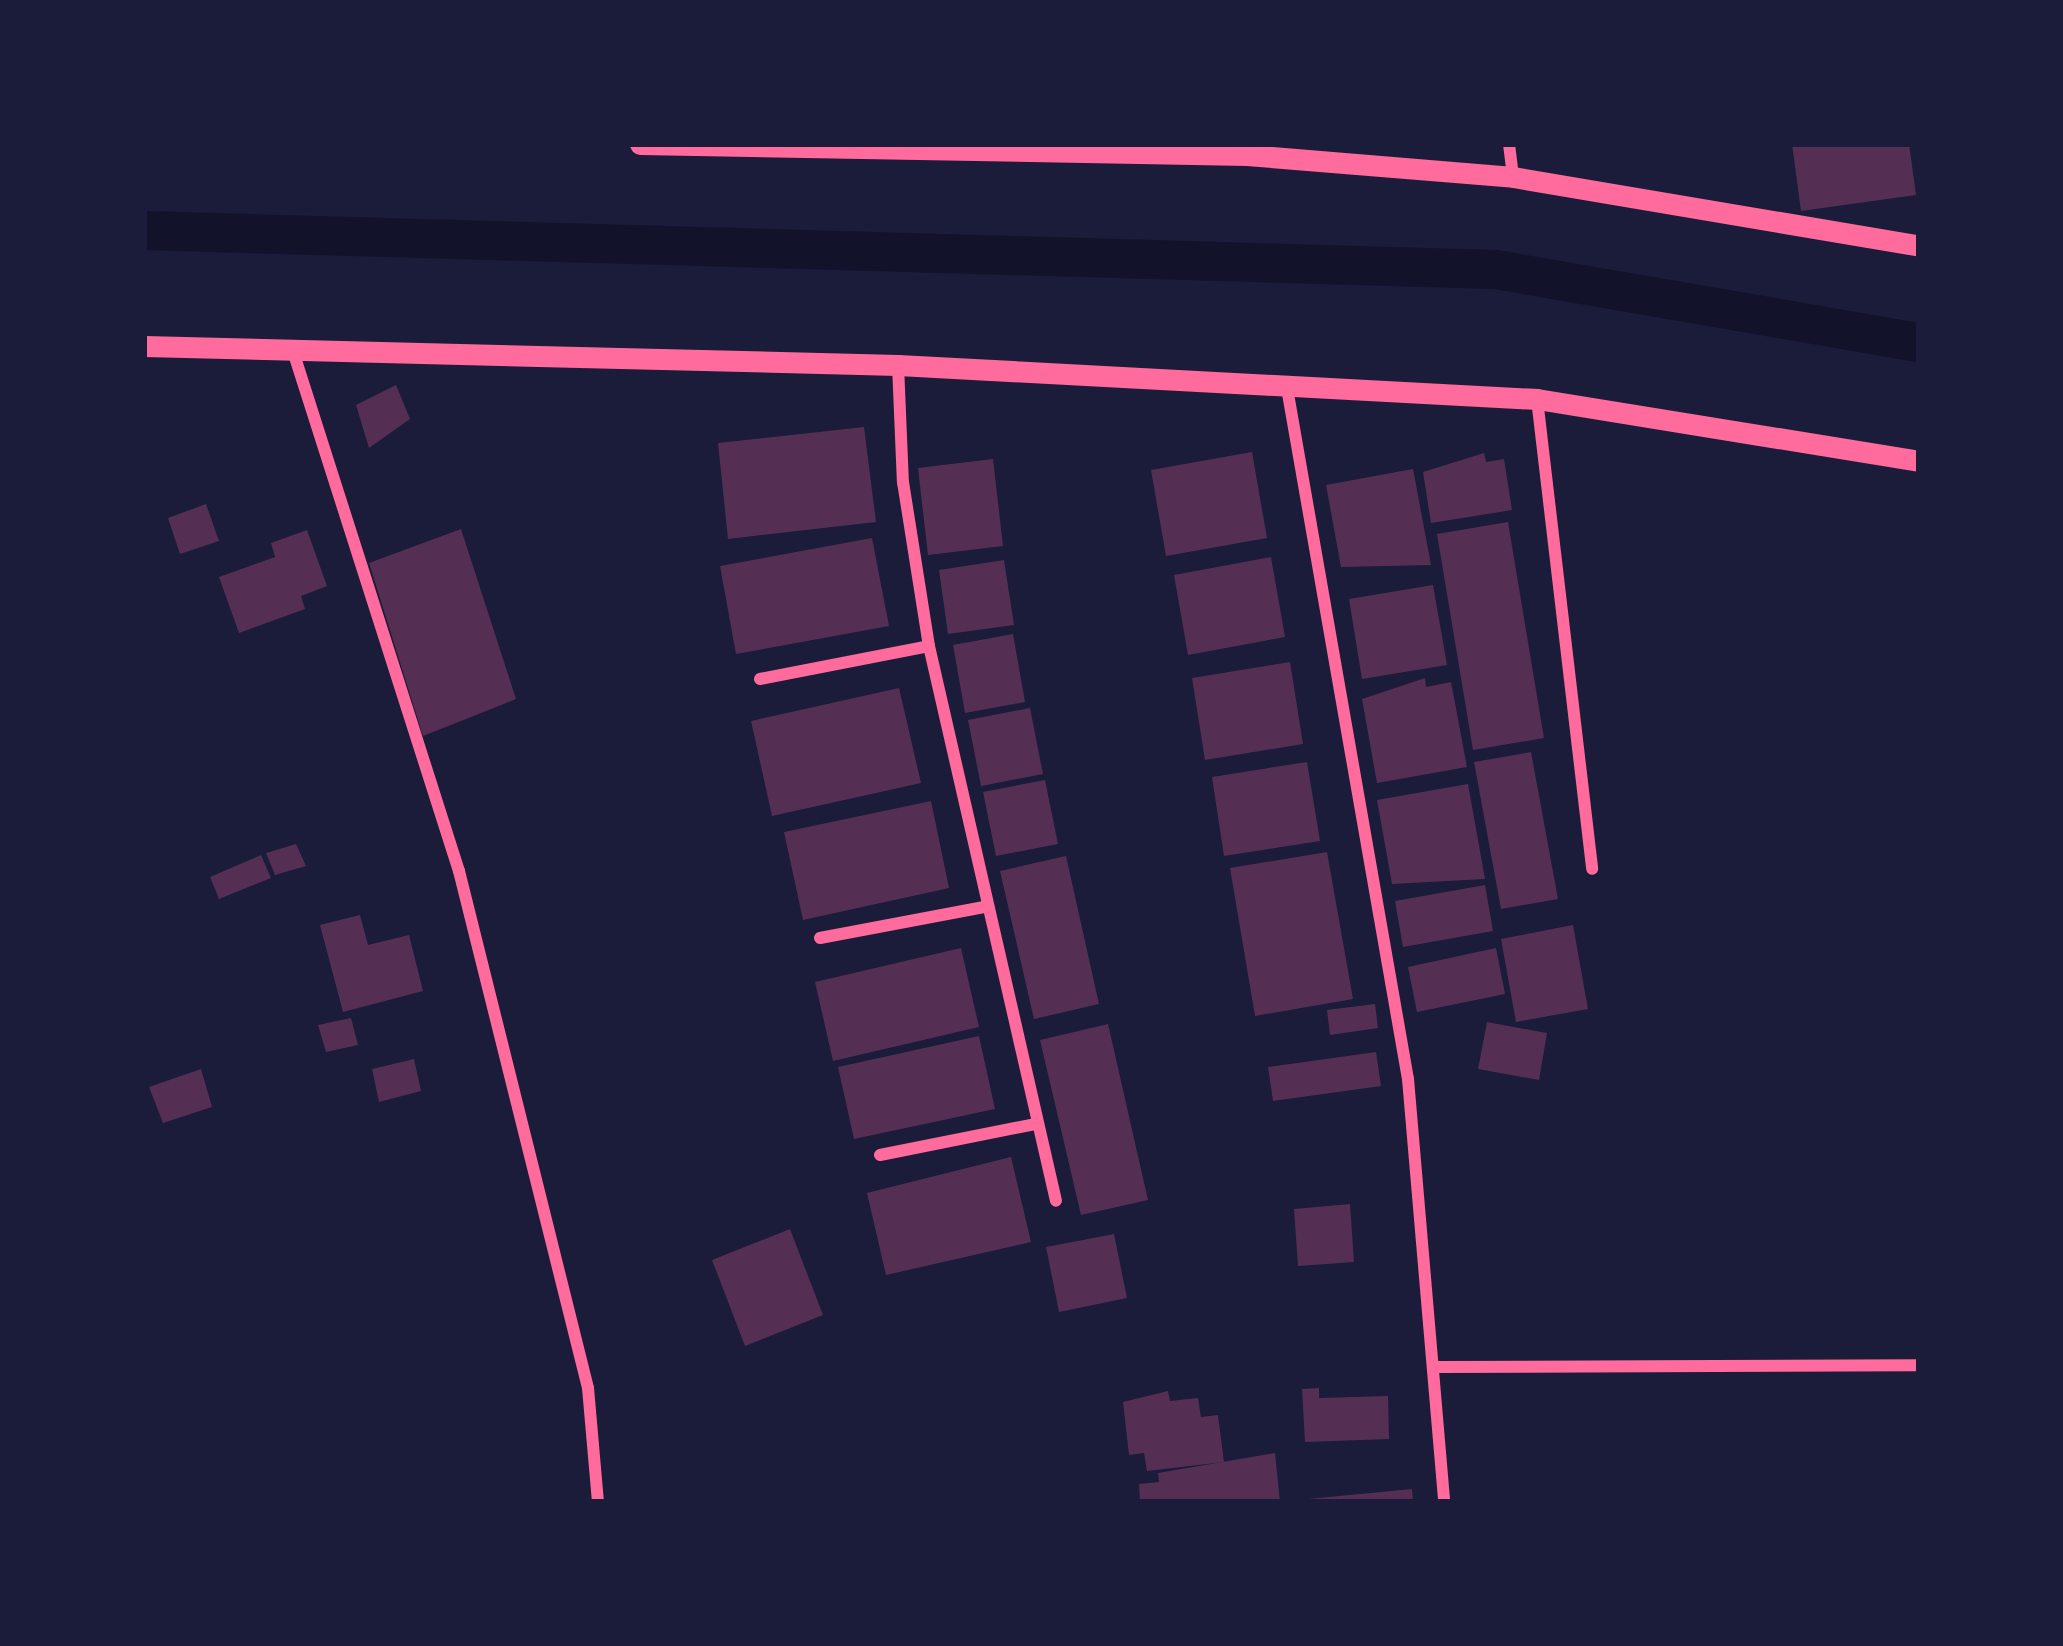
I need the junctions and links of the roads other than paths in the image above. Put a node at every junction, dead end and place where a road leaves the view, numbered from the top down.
1 (640, 144) edge
2 (1509, 144) edge
3 (1247, 150) edge
4 (1513, 177) junction
5 (1919, 246) edge
6 (144, 346) edge
7 (293, 351) junction
8 (898, 365) junction
9 (1287, 388) junction
10 (1537, 399) junction
11 (1919, 461) edge
12 (929, 646) junction
13 (760, 679) dead end
14 (1592, 869) dead end
15 (984, 907) junction
16 (820, 938) dead end
17 (1035, 1124) junction
18 (880, 1155) dead end
19 (1056, 1201) dead end
20 (1919, 1365) edge
21 (1438, 1367) junction
22 (598, 1502) edge
23 (1444, 1502) edge

1 - 3 street
2 - 4 street
3 - 4 street
4 - 5 street
6 - 7 street
7 - 8 street
7 - 22 street
8 - 9 street
8 - 12 street
9 - 10 street
9 - 21 street
10 - 11 street
10 - 14 street
12 - 13 street
12 - 15 street
15 - 16 street
15 - 17 street
17 - 18 street
17 - 19 street
20 - 21 street
21 - 23 street

